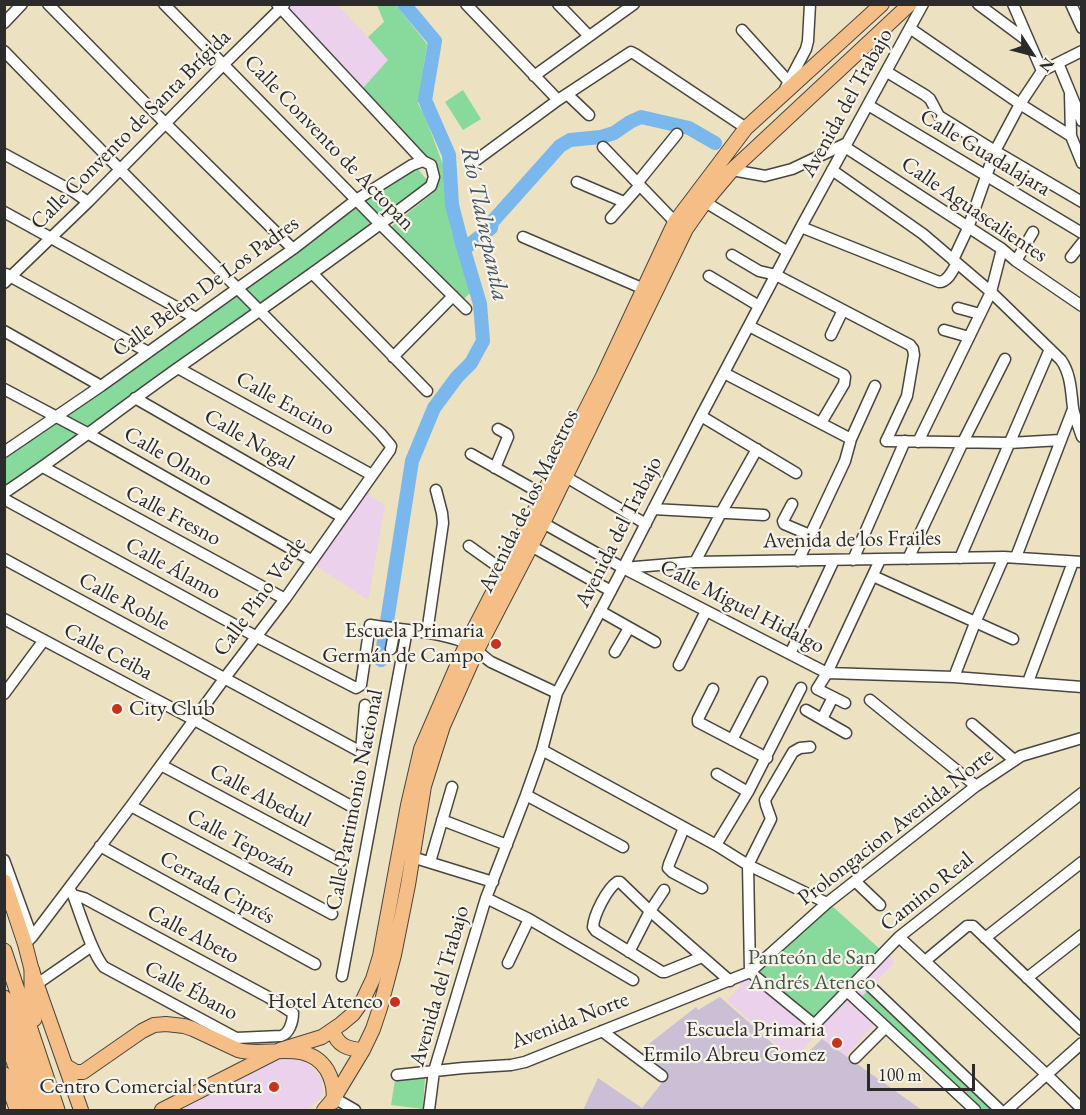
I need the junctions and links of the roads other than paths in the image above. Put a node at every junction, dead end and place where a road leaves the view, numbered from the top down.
1 (22, 4) edge
2 (48, 4) edge
3 (164, 4) edge
4 (466, 4) edge
5 (558, 4) edge
6 (634, 4) edge
7 (810, 4) edge
8 (882, 4) edge
9 (891, 4) edge
10 (899, 4) edge
11 (910, 4) edge
12 (923, 4) edge
13 (978, 4) edge
14 (1013, 4) edge
15 (1071, 4) edge
16 (281, 6) edge
17 (4, 23) edge
18 (1082, 28) edge
19 (911, 29) junction
20 (742, 30) dead end
21 (589, 36) junction
22 (1029, 42) junction
23 (1080, 50) edge
24 (4, 51) edge
25 (1058, 63) junction
26 (224, 64) junction
27 (1042, 71) junction
28 (887, 72) junction
29 (534, 76) junction
30 (789, 82) junction
31 (1070, 93) junction
32 (781, 96) junction
33 (563, 97) junction
34 (1020, 104) junction
35 (868, 105) junction
36 (589, 115) dead end
37 (1082, 121) edge
38 (166, 124) junction
39 (677, 134) dead end
40 (1071, 136) junction
41 (746, 138) junction
42 (846, 145) junction
43 (603, 147) dead end
44 (995, 151) junction
45 (4, 154) edge
46 (427, 163) junction
47 (1082, 163) edge
48 (471, 164) dead end
49 (726, 166) junction
50 (119, 170) junction
51 (832, 170) junction
52 (985, 176) junction
53 (577, 182) dead end
54 (639, 183) junction
55 (356, 200) junction
56 (88, 202) junction
57 (624, 202) junction
58 (705, 202) junction
59 (1082, 202) edge
60 (4, 212) edge
61 (611, 218) dead end
62 (675, 222) junction
63 (381, 225) junction
64 (801, 227) junction
65 (968, 228) junction
66 (1034, 232) dead end
67 (1082, 233) edge
68 (523, 237) dead end
69 (51, 238) junction
70 (1082, 243) edge
71 (293, 249) junction
72 (1002, 249) junction
73 (788, 252) junction
74 (732, 255) dead end
75 (1071, 256) dead end
76 (955, 261) junction
77 (1016, 261) junction
78 (313, 274) junction
79 (776, 275) junction
80 (709, 276) dead end
81 (7, 278) edge
82 (238, 288) junction
83 (644, 289) junction
84 (991, 292) junction
85 (453, 296) junction
86 (759, 306) junction
87 (1082, 306) edge
88 (958, 308) dead end
89 (466, 309) dead end
90 (261, 310) junction
91 (843, 310) junction
92 (980, 314) junction
93 (196, 318) junction
94 (748, 326) junction
95 (944, 330) dead end
96 (4, 331) edge
97 (831, 335) dead end
98 (969, 337) junction
99 (1050, 349) junction
100 (148, 352) junction
101 (393, 357) junction
102 (1005, 359) dead end
103 (178, 368) junction
104 (724, 373) junction
105 (101, 386) junction
106 (875, 386) dead end
107 (4, 389) edge
108 (427, 391) dead end
109 (1077, 392) edge
110 (135, 398) junction
111 (1073, 409) junction
112 (56, 416) junction
113 (701, 416) junction
114 (821, 423) junction
115 (498, 429) dead end
116 (87, 433) junction
117 (1082, 437) edge
118 (851, 439) junction
119 (1061, 440) junction
120 (905, 441) junction
121 (918, 442) junction
122 (963, 442) junction
123 (1010, 443) junction
124 (757, 449) junction
125 (4, 452) edge
126 (471, 454) dead end
127 (43, 467) junction
128 (495, 468) junction
129 (796, 473) dead end
130 (372, 475) junction
131 (566, 477) junction
132 (436, 490) dead end
133 (4, 493) edge
134 (542, 494) junction
135 (4, 499) edge
136 (792, 504) dead end
137 (653, 509) junction
138 (721, 513) junction
139 (764, 514) dead end
140 (342, 517) junction
141 (543, 523) junction
142 (646, 524) junction
143 (810, 535) junction
144 (469, 546) dead end
145 (531, 546) junction
146 (1004, 557) junction
147 (1016, 557) junction
148 (960, 558) junction
149 (908, 559) junction
150 (4, 560) edge
151 (311, 560) junction
152 (834, 560) junction
153 (854, 560) junction
154 (880, 560) junction
155 (798, 561) junction
156 (695, 562) junction
157 (1077, 562) edge
158 (623, 568) junction
159 (504, 571) junction
160 (873, 576) junction
161 (611, 591) junction
162 (285, 599) junction
163 (600, 611) junction
164 (706, 611) junction
165 (4, 619) edge
166 (975, 623) junction
167 (384, 627) junction
168 (629, 628) junction
169 (407, 630) junction
170 (427, 633) junction
171 (257, 637) junction
172 (1013, 639) dead end
173 (44, 640) junction
174 (656, 642) dead end
175 (472, 647) junction
176 (391, 649) dead end
177 (615, 652) dead end
178 (790, 654) junction
179 (679, 665) dead end
180 (827, 673) junction
181 (954, 677) junction
182 (224, 679) junction
183 (762, 682) dead end
184 (1028, 682) junction
185 (1082, 687) edge
186 (801, 688) dead end
187 (713, 689) dead end
188 (557, 693) junction
189 (4, 694) edge
190 (833, 697) junction
191 (870, 700) dead end
192 (845, 703) dead end
193 (365, 705) dead end
194 (806, 710) dead end
195 (822, 719) junction
196 (194, 720) junction
197 (972, 724) dead end
198 (846, 733) dead end
199 (1082, 738) edge
200 (732, 741) junction
201 (810, 747) dead end
202 (542, 750) junction
203 (361, 751) joint
204 (767, 758) junction
205 (1014, 760) junction
206 (161, 765) junction
207 (717, 774) dead end
208 (976, 786) junction
209 (452, 787) dead end
210 (748, 792) junction
211 (1082, 793) edge
212 (526, 795) junction
213 (349, 805) dead end
214 (131, 806) junction
215 (442, 820) junction
216 (684, 828) junction
217 (717, 844) junction
218 (507, 845) junction
219 (100, 846) junction
220 (623, 847) dead end
221 (412, 857) junction
222 (4, 860) edge
223 (341, 861) dead end
224 (430, 862) junction
225 (1082, 862) edge
226 (748, 865) junction
227 (4, 881) edge
228 (855, 881) junction
229 (493, 882) junction
230 (702, 888) dead end
231 (664, 890) dead end
232 (70, 891) junction
233 (486, 898) junction
234 (827, 903) junction
235 (880, 905) dead end
236 (650, 911) junction
237 (332, 914) dead end
238 (529, 919) junction
239 (1082, 935) edge
240 (899, 937) junction
241 (985, 938) junction
242 (29, 940) junction
243 (92, 946) junction
244 (4, 951) edge
245 (629, 951) junction
246 (702, 957) junction
247 (925, 961) junction
248 (508, 963) dead end
249 (315, 964) dead end
250 (750, 972) junction
251 (342, 976) dead end
252 (34, 977) junction
253 (1027, 978) junction
254 (633, 980) dead end
255 (730, 981) junction
256 (871, 987) dead end
257 (847, 991) junction
258 (4, 998) edge
259 (886, 1027) junction
260 (333, 1030) junction
261 (602, 1030) junction
262 (1082, 1030) edge
263 (4, 1034) edge
264 (285, 1035) joint
265 (1082, 1043) edge
266 (280, 1050) junction
267 (363, 1050) junction
268 (855, 1058) dead end
269 (66, 1066) junction
270 (434, 1071) junction
271 (238, 1072) junction
272 (4, 1074) edge
273 (397, 1075) dead end
274 (1047, 1075) junction
275 (662, 1076) dead end
276 (332, 1104) edge
277 (79, 1106) edge
278 (51, 1107) edge
279 (16, 1109) edge
280 (1082, 1109) edge
281 (32, 1110) edge
282 (162, 1110) edge
283 (324, 1110) edge
284 (355, 1110) edge
285 (429, 1110) edge
286 (975, 1110) edge
287 (1000, 1110) edge
288 (1007, 1110) edge

1 - 17 street
2 - 38 street
3 - 26 street, Calle Convento de Actopan
4 - 29 street
5 - 21 street
6 - 21 street
7 - 30 street
8 - 32 main road, Avenida de los Maestros
9 - 41 main road, Avenida de los Maestros
10 - 41 main road
11 - 49 main road, Avenida de los Maestros
12 - 19 street, Avenida del Trabajo
13 - 22 street
14 - 22 street
15 - 18 street
16 - 26 street, Calle Convento de Santa Brígida
16 - 46 street
19 - 28 street, Avenida del Trabajo
19 - 34 street
20 - 30 street
21 - 29 street
22 - 27 street
23 - 25 street
24 - 50 street, Calle Pino Verde
25 - 27 street
25 - 31 street
26 - 38 street, Calle Convento de Santa Brígida
26 - 55 street, Calle Convento de Actopan
27 - 34 street
28 - 35 street, Avenida del Trabajo
28 - 44 street
29 - 33 street
30 - 32 street
31 - 37 street
31 - 40 street
32 - 41 main road, Avenida de los Maestros
33 - 36 street
33 - 41 street
33 - 48 street
34 - 40 street
34 - 44 street
35 - 42 street, Avenida del Trabajo
35 - 52 street, Calle Guadalajara
38 - 50 street, Calle Convento de Santa Brígida
38 - 71 street
39 - 54 street
40 - 47 street
41 - 49 main road, Avenida de los Maestros
42 - 49 street
42 - 51 street, Avenida del Trabajo
42 - 65 street, Calle Aguascalientes
43 - 54 street
44 - 52 street
44 - 59 street
45 - 56 street
46 - 55 street, Calle Belem De Los Padres
46 - 63 street
49 - 58 main road, Avenida de los Maestros
49 - 62 main road, Avenida de los Maestros
50 - 56 street, Calle Convento de Santa Brígida
50 - 82 street, Calle Pino Verde
51 - 64 street, Avenida del Trabajo
51 - 76 street
52 - 65 street
52 - 67 street, Calle Guadalajara
53 - 57 street
54 - 57 street
54 - 62 street
55 - 63 street, Calle Convento de Actopan
55 - 71 street, Calle Belem De Los Padres
56 - 69 street, Calle Convento de Santa Brígida
57 - 61 street
58 - 73 street
58 - 131 main road, Avenida de los Maestros
60 - 69 street
62 - 83 main road, Avenida de los Maestros
63 - 78 street
63 - 85 street, Calle Convento de Actopan
64 - 73 street, Avenida del Trabajo
64 - 76 street
65 - 72 street, Calle Aguascalientes
65 - 76 street
66 - 77 street
68 - 83 street
69 - 81 street, Calle Convento de Santa Brígida
69 - 93 street
70 - 75 street
71 - 82 street, Calle Belem De Los Padres
72 - 77 street, Calle Aguascalientes
72 - 84 street
73 - 79 street, Avenida del Trabajo
74 - 79 street
76 - 84 street
77 - 87 street, Calle Aguascalientes
78 - 90 street
78 - 101 street
79 - 86 street, Avenida del Trabajo
79 - 91 street
80 - 86 street
81 - 100 street
82 - 90 street, Calle Pino Verde
82 - 93 street, Calle Belem De Los Padres
83 - 134 main road, Avenida de los Maestros
84 - 92 street
84 - 99 street
85 - 89 street, Calle Convento de Actopan
85 - 101 street
86 - 94 street, Avenida del Trabajo
88 - 92 street
90 - 103 street
90 - 130 street, Calle Pino Verde
91 - 97 street
91 - 120 street
92 - 98 street
93 - 100 street, Calle Belem De Los Padres
94 - 104 street, Avenida del Trabajo
94 - 114 street
95 - 98 street
96 - 105 street
98 - 121 street
99 - 109 street
99 - 123 street
100 - 105 street, Calle Belem De Los Padres
101 - 108 street
102 - 122 street
103 - 110 street
103 - 130 street, Calle Encino
104 - 113 street, Avenida del Trabajo
104 - 114 street
105 - 112 street, Calle Belem De Los Padres
106 - 118 street
107 - 112 street, Calle Olmo
109 - 111 street
110 - 116 street
110 - 140 street, Calle Nogal
111 - 117 street
111 - 119 street
112 - 116 street, Calle Olmo
112 - 125 street, Calle Belem De Los Padres
113 - 124 street
113 - 137 street, Avenida del Trabajo
114 - 118 street
115 - 128 street
116 - 127 street
116 - 151 street, Calle Olmo
118 - 143 street
119 - 123 street
119 - 147 street
120 - 121 street
120 - 153 street
121 - 122 street
122 - 123 street
122 - 149 street
123 - 148 street
124 - 129 street
124 - 138 street
126 - 128 street
127 - 133 street
127 - 162 street, Calle Fresno
128 - 134 street
130 - 140 street, Calle Pino Verde
131 - 141 main road, Avenida de los Maestros
131 - 142 street
132 - 170 street
134 - 159 main road, Avenida de los Maestros
135 - 171 street, Calle Álamo
136 - 143 street
137 - 138 street
137 - 142 street, Avenida del Trabajo
138 - 139 street
138 - 156 street
140 - 151 street, Calle Pino Verde
141 - 145 main road, Avenida de los Maestros
141 - 158 street, Calle Miguel Hidalgo
142 - 158 street, Avenida del Trabajo
143 - 155 street
144 - 159 street
145 - 161 street
145 - 175 main road, Avenida de los Maestros
146 - 147 street, Avenida de los Frailes
146 - 148 street, Avenida de los Frailes
146 - 166 street
147 - 157 street, Avenida de los Frailes
148 - 149 street, Avenida de los Frailes
149 - 154 street, Avenida de los Frailes
150 - 182 street, Calle Roble
151 - 162 street, Calle Pino Verde
152 - 153 street, Avenida de los Frailes
152 - 155 street, Avenida de los Frailes
152 - 178 street
153 - 154 street, Avenida de los Frailes
154 - 160 street
155 - 156 street, Avenida de los Frailes
156 - 158 street, Avenida de los Frailes
157 - 184 street
158 - 161 street, Avenida del Trabajo
158 - 164 street, Calle Miguel Hidalgo
159 - 175 main road, Avenida de los Maestros
160 - 166 street
160 - 180 street
161 - 163 street, Avenida del Trabajo
162 - 171 street, Calle Pino Verde
163 - 168 street
163 - 188 street, Avenida del Trabajo
164 - 178 street, Calle Miguel Hidalgo
164 - 179 street
165 - 173 street, Calle Ceiba
166 - 172 street
166 - 181 street
167 - 169 street
167 - 171 street, Calle Álamo
167 - 176 street
168 - 174 street
168 - 177 street
169 - 170 street
169 - 251 street, Calle Patrimonio Nacional
170 - 175 street
171 - 182 street, Calle Pino Verde
173 - 189 street
173 - 196 street, Calle Ceiba
175 - 188 street
175 - 221 main road, Avenida de los Maestros
175 - 260 main road, Avenida de los Maestros
178 - 180 street, Calle Miguel Hidalgo
180 - 181 street, Calle Miguel Hidalgo
180 - 190 street
181 - 184 street, Calle Miguel Hidalgo
182 - 196 street, Calle Pino Verde
182 - 203 street, Calle Roble
183 - 200 street
184 - 185 street, Calle Miguel Hidalgo
186 - 204 street
187 - 200 street
188 - 202 street, Avenida del Trabajo
190 - 192 street
190 - 195 street
191 - 208 street
193 - 203 street, Calle Patrimonio Nacional
194 - 195 street
195 - 198 street
196 - 206 street, Calle Pino Verde
196 - 213 street, Calle Ceiba
197 - 205 street
199 - 205 street, Prolongacion Avenida Norte
200 - 204 street
201 - 226 street
202 - 212 street, Avenida del Trabajo
202 - 216 street
204 - 210 street
205 - 208 street, Prolongacion Avenida Norte
206 - 214 street, Calle Pino Verde
206 - 223 street, Calle Abedul
207 - 210 street
208 - 228 street, Prolongacion Avenida Norte
209 - 215 street
210 - 217 street
211 - 240 street, Camino Real
212 - 218 street, Avenida del Trabajo
212 - 220 street
214 - 219 street, Calle Pino Verde
214 - 237 street, Calle Tepozán
215 - 218 street
215 - 224 street
216 - 217 street
216 - 230 street
217 - 226 street
218 - 229 street, Avenida del Trabajo
219 - 232 street, Calle Pino Verde
219 - 249 street, Cerrada Ciprés
221 - 224 street
221 - 267 main road, Avenida de los Maestros
222 - 242 street
224 - 229 street
225 - 241 street
226 - 234 street
226 - 250 street
227 - 242 main road
228 - 234 street, Prolongacion Avenida Norte
228 - 235 street
229 - 233 street, Avenida del Trabajo
231 - 236 street
232 - 242 street, Calle Pino Verde
232 - 243 street, Calle Ébano
232 - 264 street, Calle Abeto
233 - 238 street
233 - 270 street, Avenida del Trabajo
234 - 250 street, Prolongacion Avenida Norte
236 - 245 street
236 - 245 street
236 - 246 street
238 - 248 street
238 - 254 street
239 - 253 street
240 - 247 street
240 - 257 street, Camino Real
241 - 247 street
241 - 253 street
242 - 252 main road
243 - 252 street
243 - 264 street, Calle Ébano
244 - 278 highway
245 - 246 street
246 - 255 street
247 - 274 street
250 - 255 street, Avenida Norte
250 - 257 street, Camino Real
252 - 269 main road
252 - 278 highway
253 - 262 street
255 - 261 street, Avenida Norte
256 - 287 street
257 - 259 street
258 - 278 highway
259 - 268 street
259 - 286 street
260 - 266 main road, Avenida de los Maestros
260 - 267 main road
261 - 270 street, Avenida Norte
261 - 275 street
263 - 281 highway
265 - 274 street
266 - 269 main road
266 - 271 main road, Avenida de los Maestros
266 - 276 main road
267 - 276 main road, Avenida de los Maestros
269 - 277 main road
270 - 273 street, Avenida Norte
270 - 285 street, Avenida del Trabajo
271 - 277 main road
271 - 282 main road, Avenida de los Maestros
272 - 279 main road
274 - 280 street
274 - 288 street
276 - 283 main road, Avenida de los Maestros
276 - 284 street

